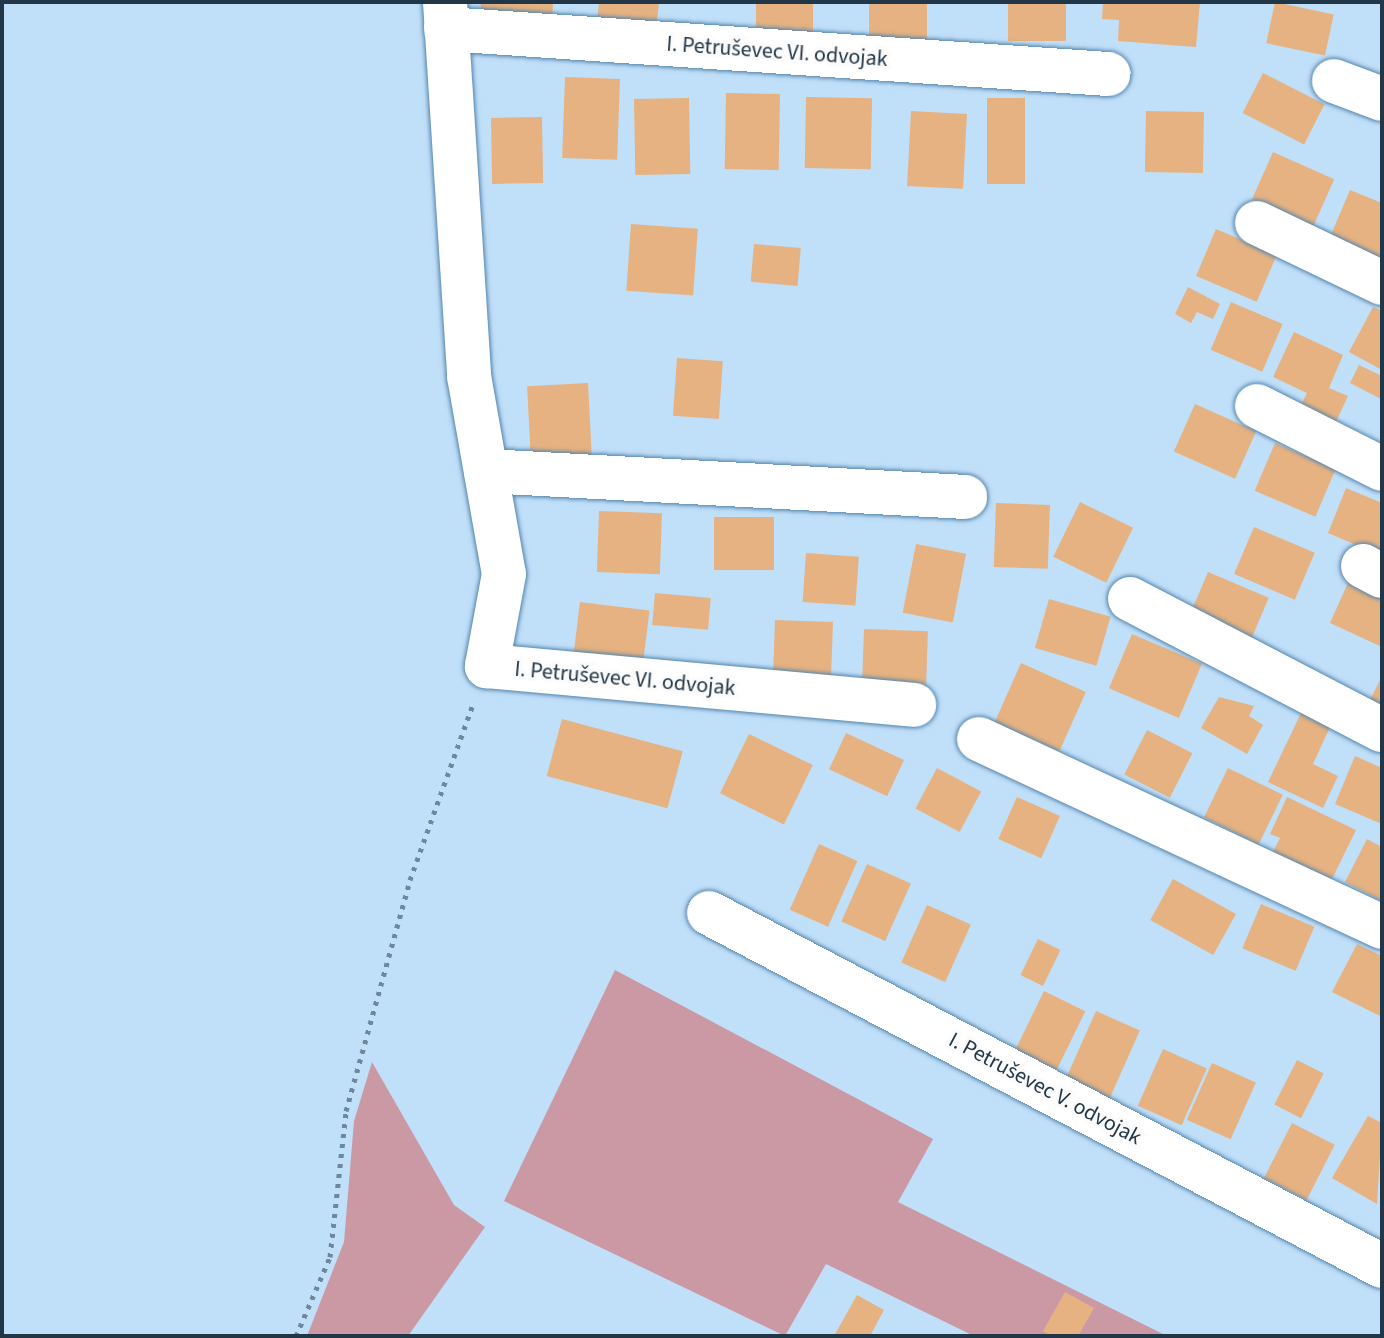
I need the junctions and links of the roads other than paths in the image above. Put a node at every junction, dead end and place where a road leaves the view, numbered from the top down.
1 (445, 16) edge
2 (1108, 74) dead end
3 (1334, 81) dead end
4 (1382, 99) edge
5 (1257, 223) dead end
6 (1382, 283) edge
7 (1257, 406) dead end
8 (1382, 469) edge
9 (486, 471) junction
10 (965, 497) dead end
11 (1130, 599) dead end
12 (914, 705) dead end
13 (1382, 730) edge
14 (979, 739) dead end
15 (709, 913) dead end
16 (1382, 927) edge
17 (1382, 1266) edge

1 - 2 street, I. Petruševec VI. odvojak
1 - 9 street, I. Petruševec VI. odvojak
3 - 4 street
5 - 6 street
7 - 8 street
9 - 10 street
9 - 12 street, I. Petruševec VI. odvojak
11 - 13 street
14 - 16 street
15 - 17 street, I. Petruševec V. odvojak

